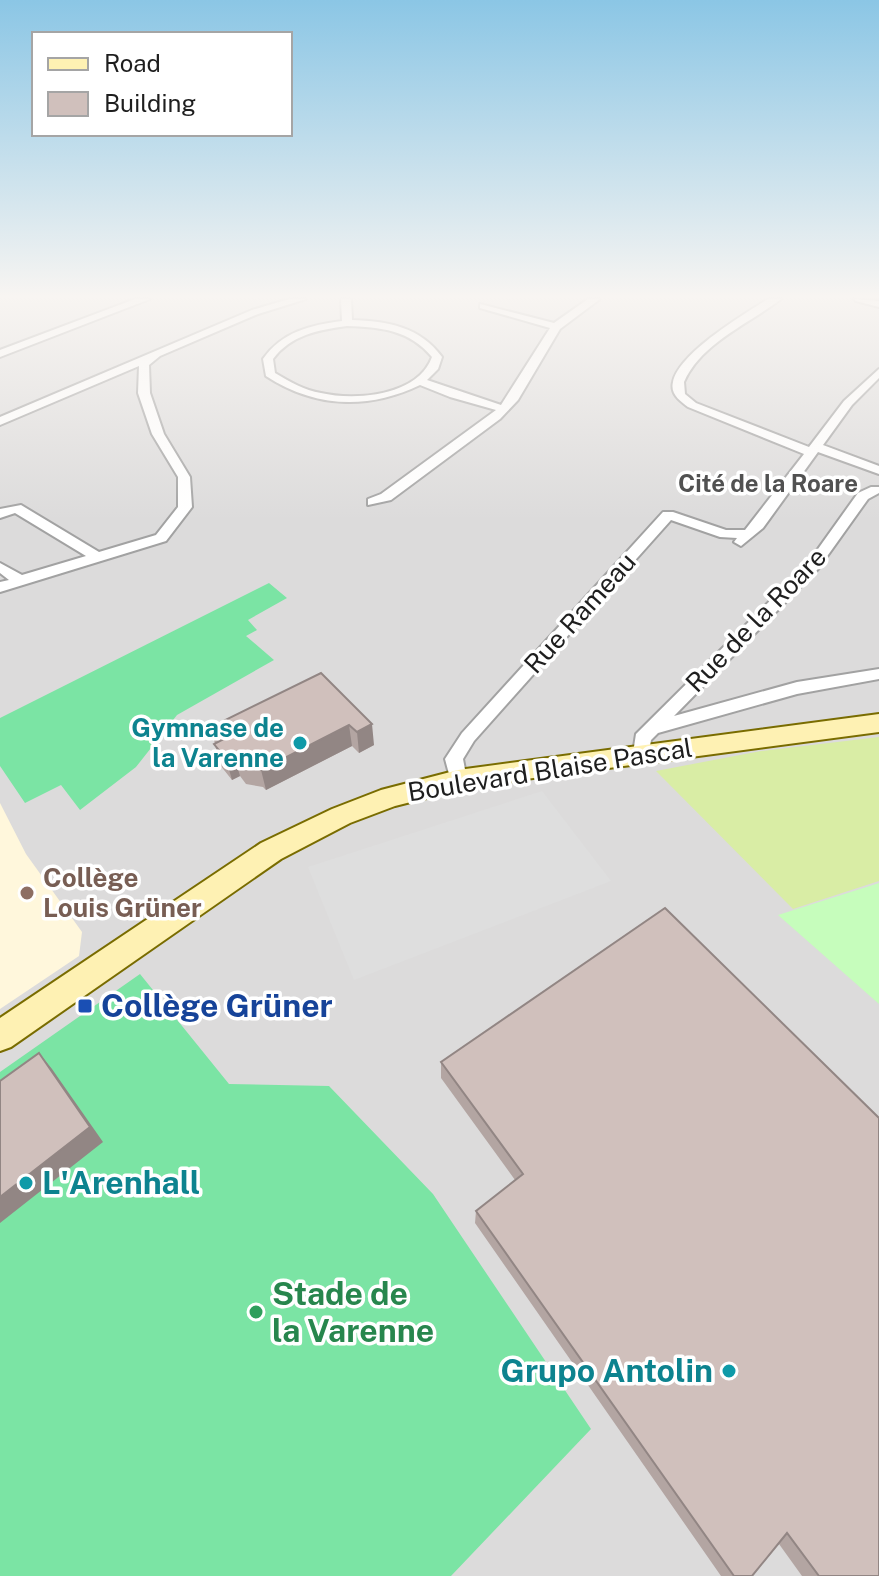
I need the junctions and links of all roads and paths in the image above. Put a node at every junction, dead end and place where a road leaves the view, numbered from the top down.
1 (879, 372) edge
2 (112, 373) edge
3 (144, 373) edge
4 (270, 373) edge
5 (429, 373) edge
6 (527, 373) edge
7 (685, 373) edge
8 (420, 381) junction
9 (504, 409) junction
10 (0, 421) edge
11 (812, 449) junction
12 (879, 470) edge
13 (878, 486) edge
14 (373, 502) dead end
15 (0, 514) edge
16 (98, 558) junction
17 (0, 567) edge
18 (21, 581) junction
19 (0, 587) edge
20 (879, 674) edge
21 (879, 723) edge
22 (653, 727) junction
23 (642, 753) junction
24 (458, 780) junction
25 (0, 1036) edge

1 - 11 street
2 - 10 street
3 - 16 street
4 - 8 street
5 - 8 street
6 - 9 street
7 - 11 street
8 - 9 street
9 - 14 street
11 - 12 street
11 - 24 street, Rue Rameau
13 - 22 street, Rue de la Roare
15 - 16 street
16 - 18 street
17 - 18 street
18 - 19 street
20 - 22 street, Boulevard Blaise Pascal
21 - 23 main road, Boulevard Blaise Pascal
22 - 23 street, Rue de la Roare
23 - 24 main road, Boulevard Blaise Pascal
24 - 25 main road, Boulevard Blaise Pascal

